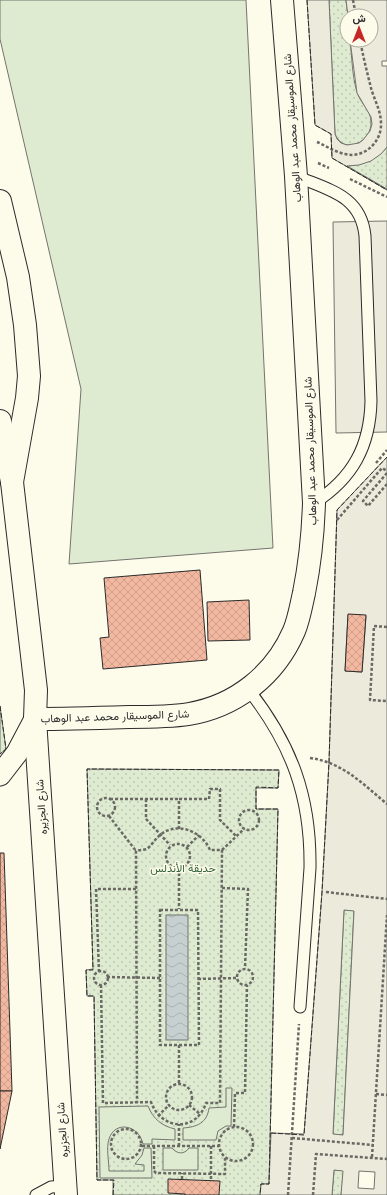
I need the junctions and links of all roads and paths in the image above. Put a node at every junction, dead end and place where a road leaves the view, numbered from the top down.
1 (282, 0) edge
2 (362, 48) edge
3 (292, 130) junction
4 (296, 176) junction
5 (0, 201) edge
6 (0, 420) edge
7 (387, 472) edge
8 (12, 482) junction
9 (387, 484) edge
10 (314, 503) junction
11 (312, 547) junction
12 (387, 627) edge
13 (248, 689) junction
14 (387, 701) edge
15 (35, 719) junction
16 (291, 758) junction
17 (0, 776) edge
18 (110, 799) junction
19 (146, 799) junction
20 (179, 800) junction
21 (387, 804) edge
22 (110, 816) junction
23 (179, 829) junction
24 (244, 829) junction
25 (160, 834) junction
26 (199, 835) junction
27 (236, 836) junction
28 (170, 846) junction
29 (187, 847) junction
30 (222, 850) junction
31 (136, 851) junction
32 (179, 868) junction
33 (222, 888) junction
34 (136, 889) junction
35 (322, 892) dead end
36 (387, 899) edge
37 (179, 909) junction
38 (387, 915) edge
39 (245, 968) junction
40 (98, 972) junction
41 (107, 977) junction
42 (136, 977) junction
43 (160, 978) junction
44 (221, 978) junction
45 (236, 978) junction
46 (198, 979) junction
47 (101, 985) junction
48 (247, 986) junction
49 (300, 1007) joint
50 (179, 1045) junction
51 (179, 1083) junction
52 (376, 1094) junction
53 (387, 1095) edge
54 (136, 1103) junction
55 (169, 1105) junction
56 (189, 1105) junction
57 (200, 1114) junction
58 (158, 1116) junction
59 (179, 1124) junction
60 (234, 1127) junction
61 (292, 1138) junction
62 (373, 1145) junction
63 (142, 1146) junction
64 (154, 1146) junction
65 (179, 1146) junction
66 (211, 1146) junction
67 (219, 1146) junction
68 (372, 1157) junction
69 (226, 1158) junction
70 (387, 1159) edge
71 (182, 1173) junction
72 (211, 1174) junction
73 (182, 1179) dead end
74 (211, 1181) dead end
75 (65, 1190) edge
76 (36, 1195) edge
77 (288, 1195) edge
78 (313, 1195) edge

1 - 3 main road, شارع الموسيقار محمد عبد الوهاب
2 - 3 path
3 - 4 main road, شارع الموسيقار محمد عبد الوهاب
4 - 10 main road, شارع الموسيقار محمد عبد الوهاب
4 - 10 lane
5 - 8 main road
6 - 8 main road, شارع الجزيره
7 - 9 path
7 - 11 path
8 - 15 main road, شارع الجزيره
10 - 11 main road, شارع الموسيقار محمد عبد الوهاب
11 - 13 main road, شارع الموسيقار محمد عبد الوهاب
12 - 14 path
13 - 15 main road, شارع الموسيقار محمد عبد الوهاب
13 - 16 lane
15 - 17 street
15 - 75 main road, شارع الجزيره
16 - 21 path
16 - 49 lane
18 - 19 path
18 - 22 path
18 - 22 path
19 - 20 path
19 - 25 path
20 - 23 path
20 - 27 path
22 - 31 path
23 - 25 path
23 - 26 path
24 - 24 path
24 - 27 path
25 - 28 path
25 - 31 path
26 - 29 path
26 - 30 path
27 - 30 path
28 - 29 path
28 - 32 path
29 - 32 path
30 - 33 path
31 - 34 path
32 - 37 path
33 - 39 path
33 - 44 path
34 - 40 path
34 - 42 path
35 - 36 path
37 - 43 path
37 - 46 path
38 - 52 path
39 - 45 path
39 - 48 path
40 - 41 path
40 - 47 path
41 - 42 path
41 - 47 path
42 - 43 path
42 - 54 path
43 - 50 path
44 - 45 path
44 - 46 path
44 - 57 path
45 - 48 path
46 - 50 path
47 - 54 path
48 - 60 path
49 - 61 path
50 - 51 path
51 - 55 path
51 - 56 path
52 - 53 path
52 - 62 path
54 - 58 path
55 - 56 path
55 - 58 path
56 - 57 path
57 - 59 path
58 - 59 path
59 - 65 path
60 - 67 path
60 - 69 path
61 - 62 path
61 - 77 path
62 - 68 path
63 - 63 path
63 - 64 path
64 - 65 path
64 - 71 path
65 - 66 path
66 - 67 path
66 - 72 path
67 - 69 path
68 - 70 path
68 - 78 path
69 - 72 path
71 - 72 path
71 - 73 path
72 - 74 path
75 - 76 lane

